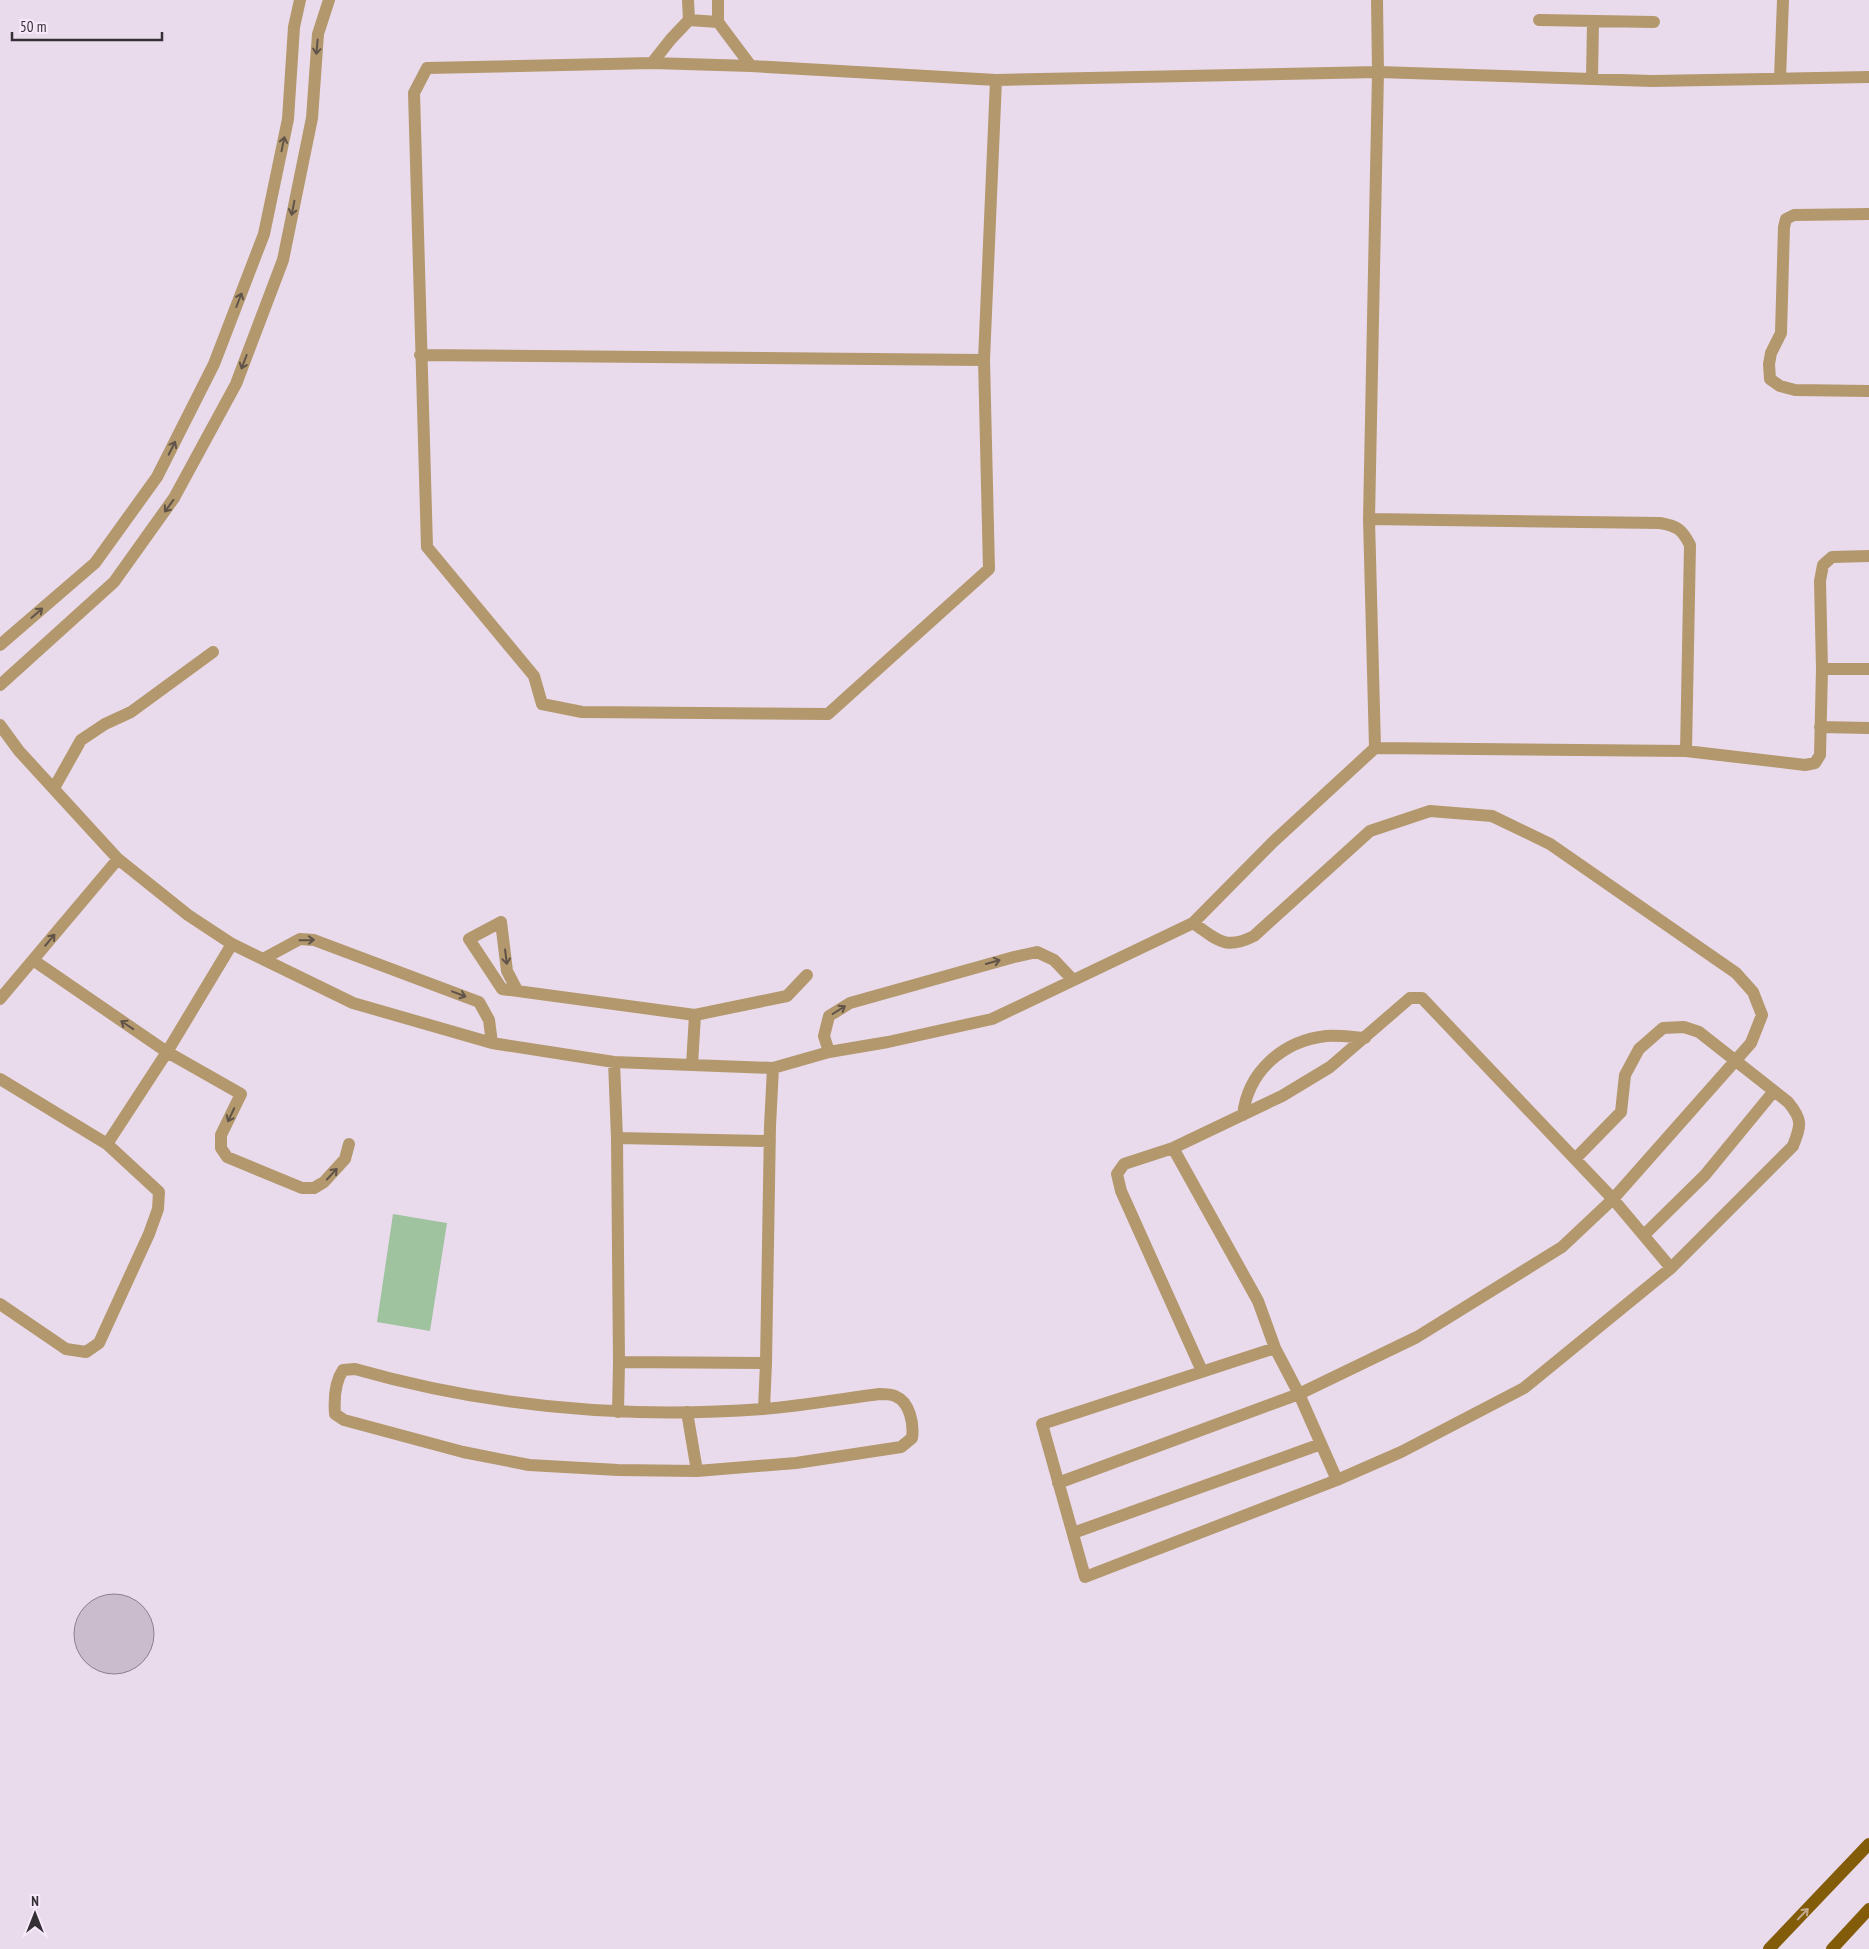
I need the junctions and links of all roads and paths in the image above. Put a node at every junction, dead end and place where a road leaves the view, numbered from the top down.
1 (300, 0) edge
2 (329, 0) edge
3 (688, 0) edge
4 (718, 0) edge
5 (1377, 0) edge
6 (1783, 0) edge
7 (689, 20) junction
8 (1539, 20) dead end
9 (1592, 21) junction
10 (718, 22) junction
11 (1654, 22) dead end
12 (652, 63) junction
13 (751, 66) junction
14 (1378, 72) junction
15 (1869, 77) edge
16 (1780, 78) junction
17 (1592, 79) junction
18 (996, 80) junction
19 (1869, 214) edge
20 (420, 354) junction
21 (984, 360) junction
22 (1869, 391) edge
23 (1369, 519) junction
24 (1869, 556) edge
25 (0, 645) edge
26 (212, 652) dead end
27 (1822, 669) junction
28 (1869, 669) edge
29 (0, 685) edge
30 (0, 726) edge
31 (1820, 727) junction
32 (1869, 728) edge
33 (1375, 748) junction
34 (1686, 751) junction
35 (54, 788) junction
36 (118, 859) junction
37 (1193, 923) junction
38 (232, 944) junction
39 (32, 960) junction
40 (263, 960) junction
41 (807, 975) dead end
42 (1073, 980) junction
43 (517, 990) junction
44 (0, 999) edge
45 (695, 1015) junction
46 (1365, 1038) junction
47 (492, 1043) junction
48 (167, 1052) junction
49 (829, 1052) junction
50 (1736, 1060) junction
51 (614, 1062) junction
52 (692, 1065) junction
53 (773, 1068) junction
54 (0, 1079) edge
55 (1774, 1091) junction
56 (1242, 1114) junction
57 (617, 1138) junction
58 (770, 1140) junction
59 (107, 1144) junction
60 (349, 1144) dead end
61 (1173, 1148) junction
62 (1575, 1160) junction
63 (1613, 1199) junction
64 (1644, 1235) junction
65 (1671, 1268) junction
66 (0, 1304) edge
67 (1275, 1348) junction
68 (619, 1362) junction
69 (766, 1363) junction
70 (1202, 1372) junction
71 (1299, 1394) junction
72 (764, 1409) junction
73 (618, 1412) junction
74 (687, 1412) junction
75 (1322, 1444) junction
76 (697, 1471) junction
77 (1337, 1480) junction
78 (1058, 1483) junction
79 (1072, 1533) junction
80 (1869, 1844) edge
81 (1869, 1909) edge
82 (1769, 1949) edge
83 (1832, 1949) edge

25 -> 1 street
2 -> 29 street
3 - 7 street
4 - 10 street
5 - 14 street
6 - 16 street
7 - 10 street
7 - 12 street
8 - 9 street
9 - 11 street
9 - 17 street
10 - 13 street
12 - 13 street
12 - 20 street
13 - 18 street
14 - 17 street
14 - 18 street
14 - 23 street
15 - 16 street
16 - 17 street
18 - 21 street
19 - 22 street
20 - 21 street
20 - 21 street
23 - 33 street
23 - 34 street
24 - 27 street
26 - 35 street
27 - 28 street
27 - 31 street
30 - 35 street
31 - 32 street
31 - 34 street
33 - 34 street
33 - 37 street
35 - 36 street
36 - 38 street
39 -> 36 street
37 - 42 street
37 - 50 street
38 - 40 street
38 - 48 street
39 - 44 street
48 -> 39 street
40 - 47 street
40 -> 47 street
41 - 45 street
42 - 49 street
49 -> 42 street
43 -> 43 street
43 - 45 street
45 - 52 street
46 - 56 street
46 - 56 street
46 - 62 street
47 - 51 street
48 - 59 street
48 -> 60 street
49 - 53 street
50 - 55 street
50 - 62 street
50 - 63 street
51 - 52 street
51 - 57 street
52 - 53 street
53 - 58 street
54 - 59 street
55 - 64 street
55 - 65 street
56 - 61 street
57 - 58 street
57 - 68 street
58 - 69 street
59 - 66 street
61 - 67 street
61 - 70 street
62 - 63 street
63 - 64 street
63 - 71 street
64 - 65 street
65 - 77 street
67 - 70 street
67 - 71 street
68 - 69 street
68 - 73 street
69 - 72 street
70 - 78 street
71 - 75 street
71 - 78 street
72 - 74 street
72 - 76 street
73 - 74 street
73 - 76 street
74 - 76 street
75 - 77 street
75 - 79 street
77 - 79 street
78 - 79 street
82 -> 80 main road
81 - 83 main road

